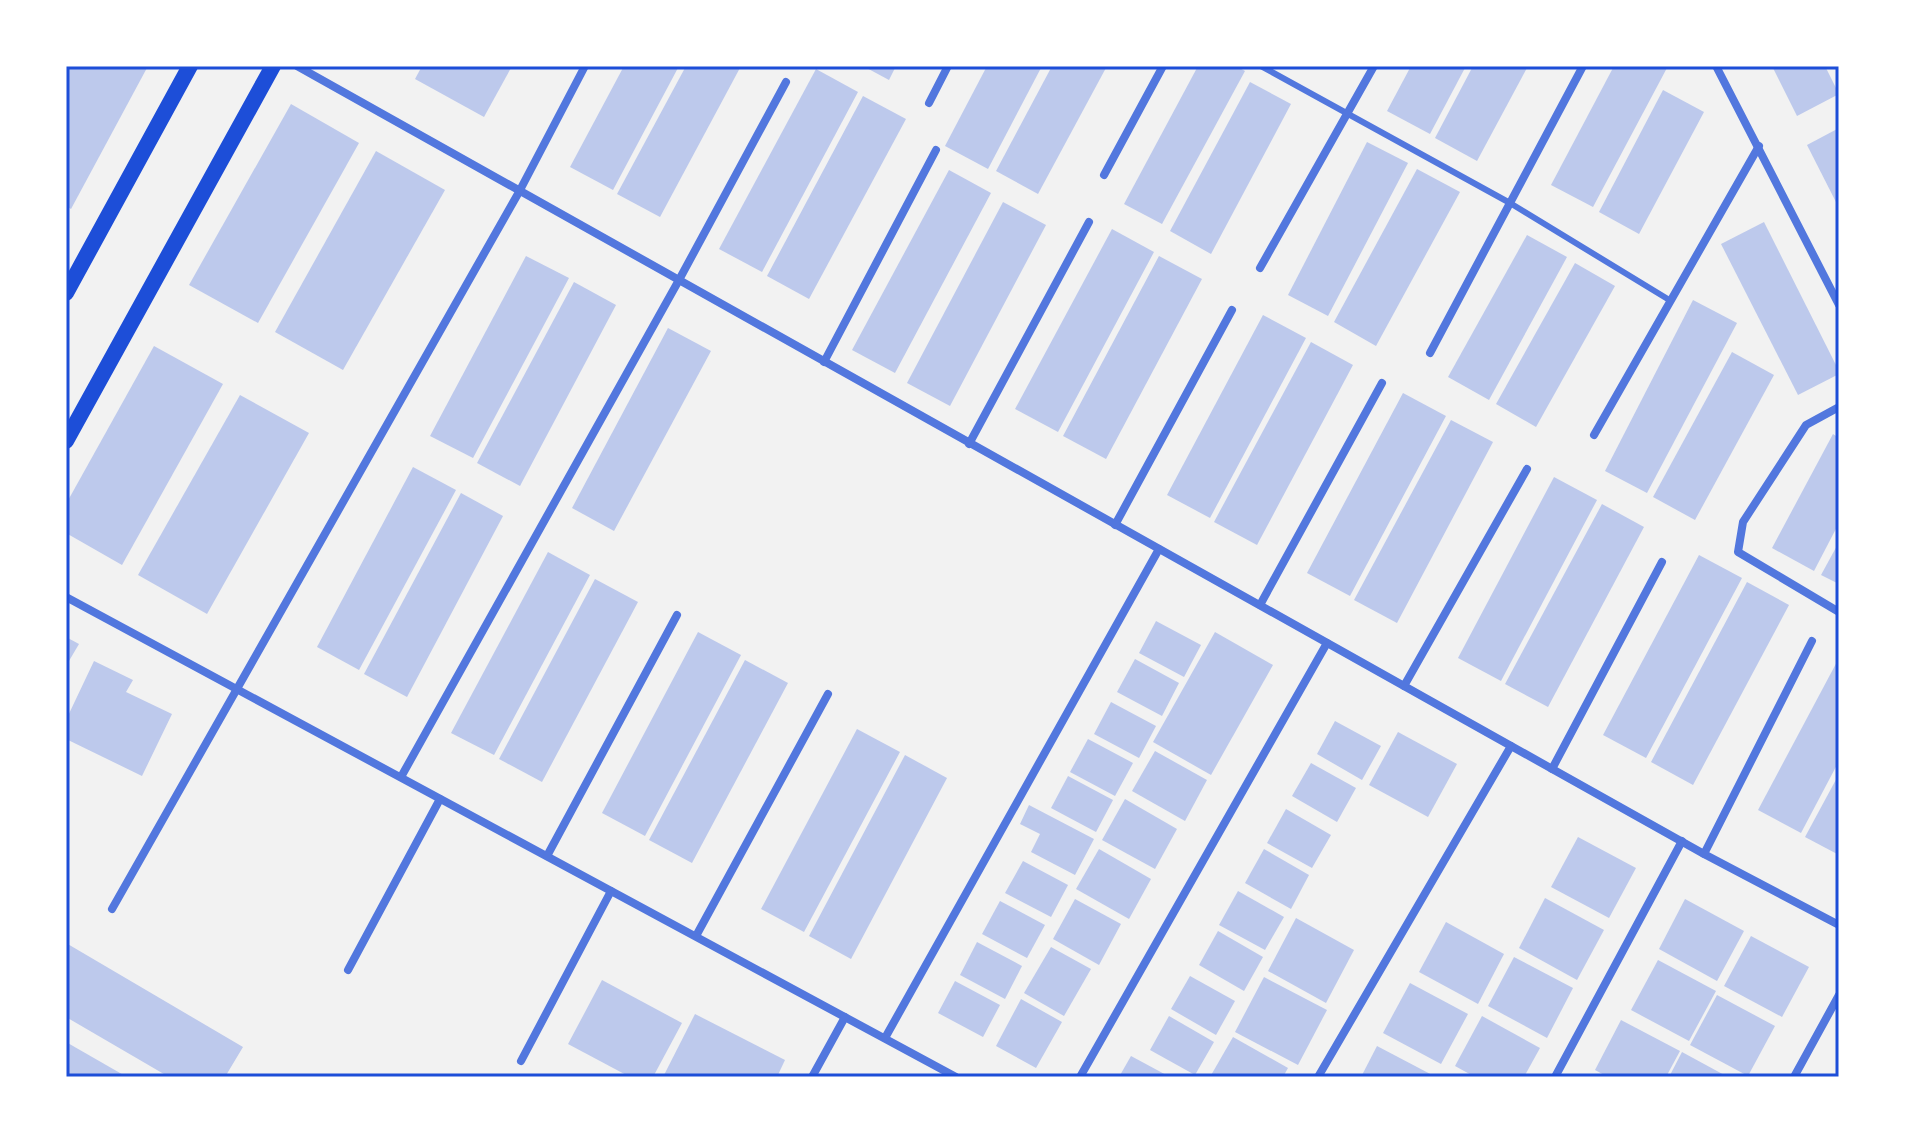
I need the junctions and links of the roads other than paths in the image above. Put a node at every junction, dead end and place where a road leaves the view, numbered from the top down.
1 (190, 66) edge
2 (273, 66) edge
3 (297, 66) edge
4 (585, 66) edge
5 (948, 66) edge
6 (1163, 66) edge
7 (1261, 66) edge
8 (1374, 66) edge
9 (1583, 66) edge
10 (1716, 66) edge
11 (786, 82) dead end
12 (929, 103) dead end
13 (1347, 114) junction
14 (1759, 146) junction
15 (936, 150) dead end
16 (1104, 175) dead end
17 (519, 192) junction
18 (1510, 203) junction
19 (1089, 222) dead end
20 (1260, 268) dead end
21 (679, 280) junction
22 (66, 293) edge
23 (1671, 301) junction
24 (1839, 305) edge
25 (1232, 310) dead end
26 (1430, 353) dead end
27 (824, 362) junction
28 (1382, 383) dead end
29 (1839, 407) edge
30 (1594, 435) dead end
31 (66, 441) edge
32 (969, 444) junction
33 (1527, 469) dead end
34 (1115, 525) junction
35 (1159, 549) junction
36 (1662, 562) dead end
37 (66, 597) edge
38 (1260, 605) junction
39 (1839, 612) edge
40 (677, 615) dead end
41 (1812, 641) dead end
42 (1327, 643) junction
43 (1404, 686) junction
44 (236, 689) junction
45 (828, 694) dead end
46 (1511, 746) junction
47 (1552, 769) junction
48 (401, 777) junction
49 (440, 799) junction
50 (1682, 841) junction
51 (1704, 854) junction
52 (547, 856) junction
53 (611, 891) junction
54 (112, 909) dead end
55 (1839, 925) edge
56 (696, 936) junction
57 (348, 970) dead end
58 (1839, 995) edge
59 (845, 1017) junction
60 (885, 1038) junction
61 (521, 1061) dead end
62 (812, 1077) edge
63 (956, 1077) edge
64 (1080, 1077) edge
65 (1318, 1077) edge
66 (1555, 1077) edge
67 (1794, 1077) edge

1 - 22 main road
2 - 31 main road
3 - 17 street
4 - 17 street
5 - 12 street
6 - 16 street
7 - 13 lane
8 - 13 street
9 - 18 street
10 - 14 street
11 - 21 street
13 - 18 lane
13 - 20 street
14 - 23 street
14 - 24 street
15 - 27 street
17 - 21 street
17 - 44 street
18 - 23 lane
18 - 26 street
19 - 32 street
21 - 27 street
21 - 48 street
23 - 30 street
25 - 34 street
27 - 32 street
28 - 38 street
29 - 39 street
32 - 34 street
33 - 43 street
34 - 35 street
35 - 38 street
35 - 60 street
36 - 47 street
37 - 44 street
38 - 42 street
40 - 52 street
41 - 51 street
42 - 43 street
42 - 64 street
43 - 46 street
44 - 48 street
44 - 54 street
45 - 56 street
46 - 47 street
46 - 65 street
47 - 50 street
48 - 49 street
49 - 52 street
49 - 57 street
50 - 51 street
50 - 66 street
51 - 55 street
52 - 53 street
53 - 56 street
53 - 61 street
56 - 59 street
58 - 67 street
59 - 60 street
59 - 62 street
60 - 63 street

